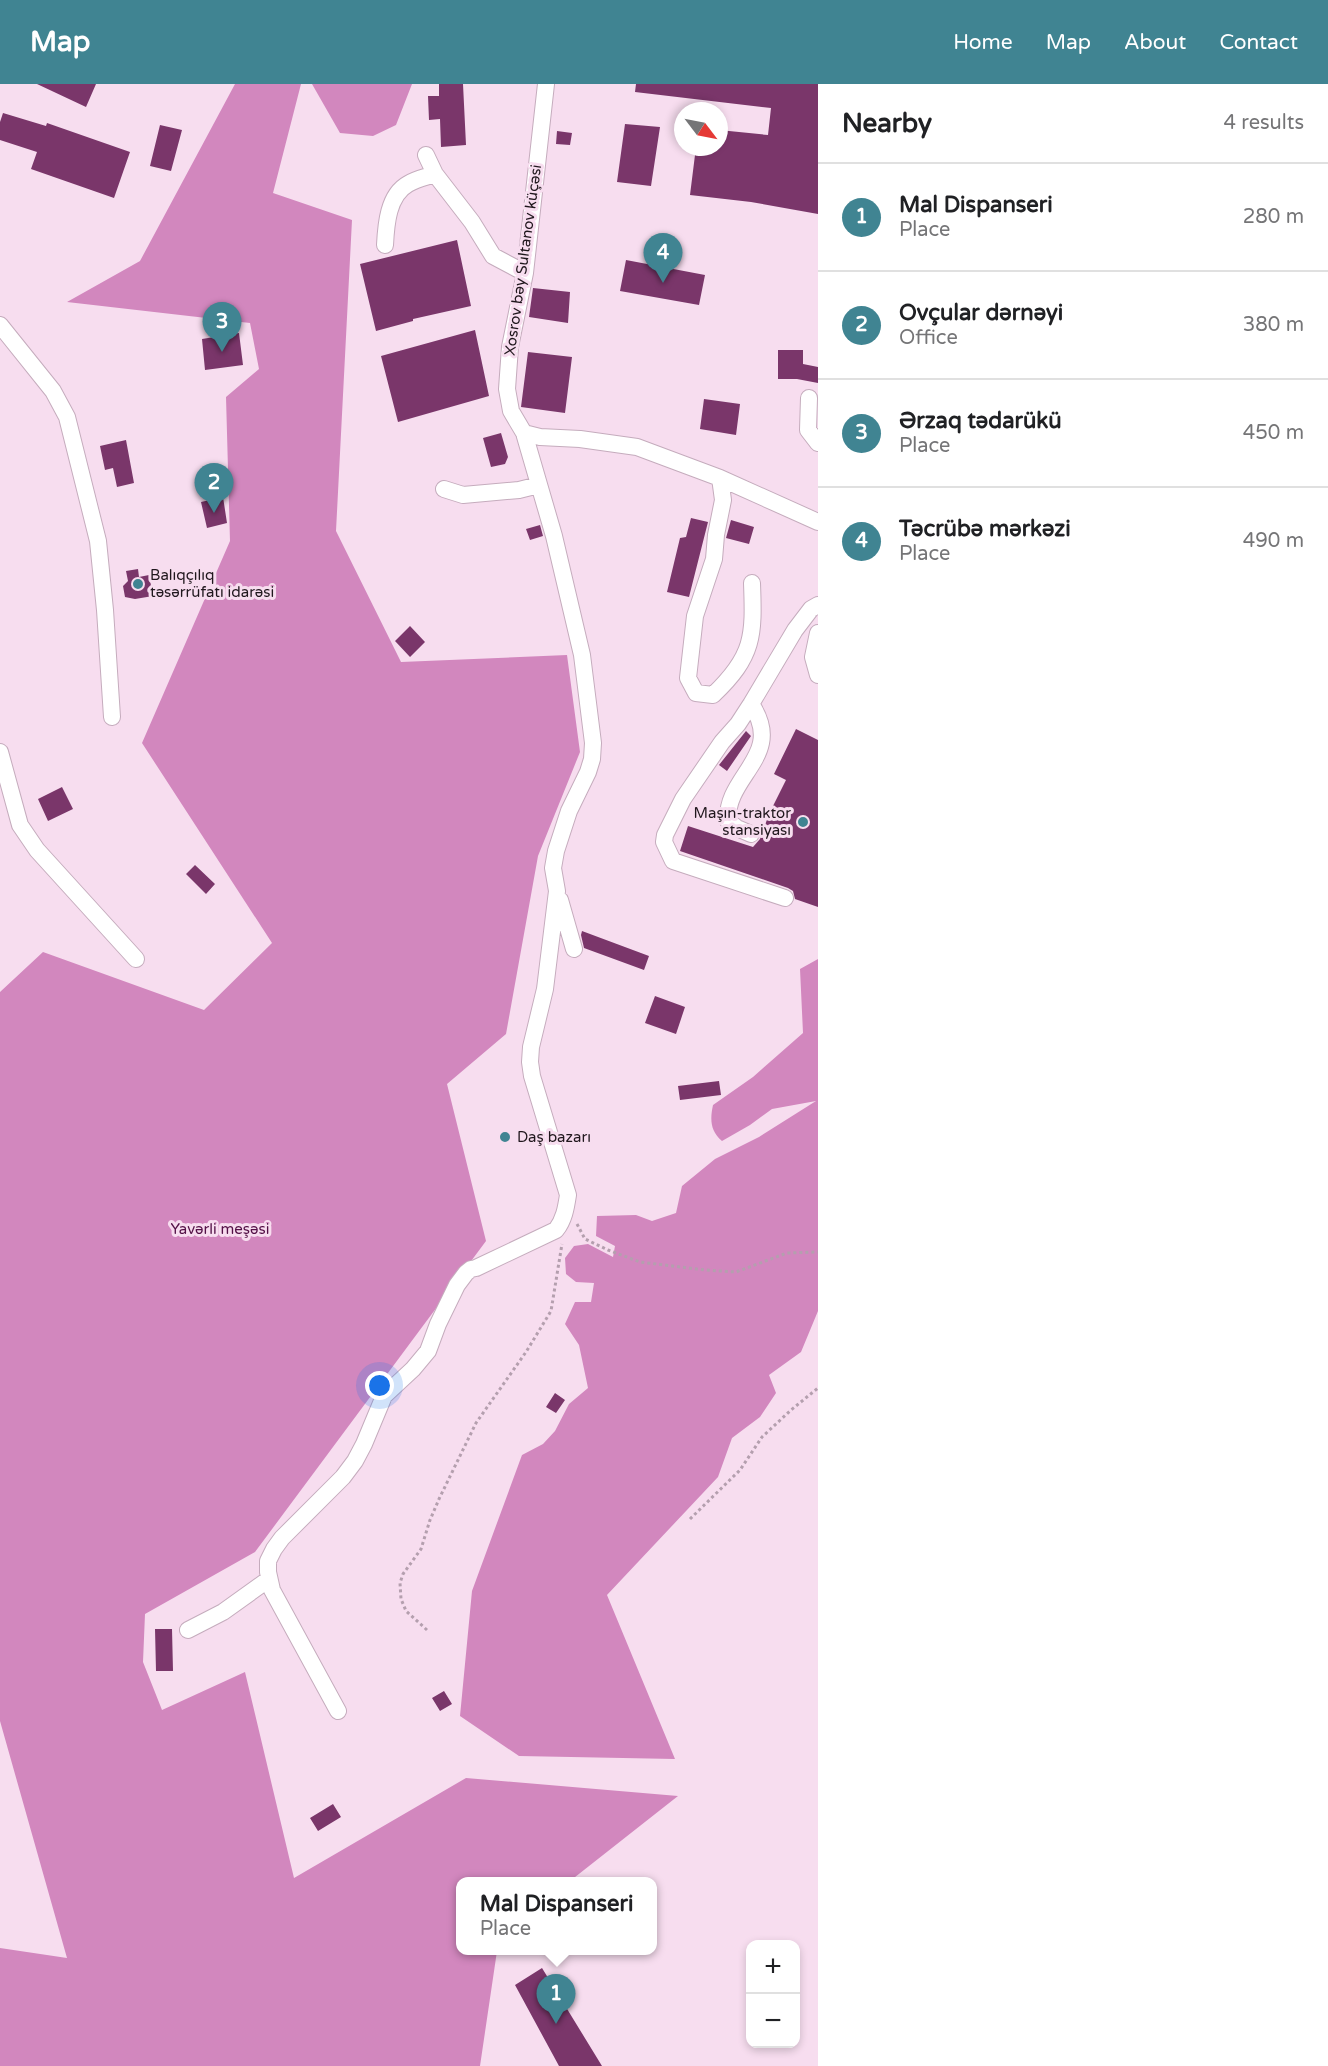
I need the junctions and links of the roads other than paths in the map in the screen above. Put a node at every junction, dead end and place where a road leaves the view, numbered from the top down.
1 (546, 84) edge
2 (426, 155) dead end
3 (435, 174) junction
4 (385, 245) dead end
5 (525, 273) junction
6 (0, 325) edge
7 (809, 398) dead end
8 (524, 433) junction
9 (818, 443) edge
10 (720, 478) junction
11 (540, 485) junction
12 (444, 489) dead end
13 (818, 522) edge
14 (752, 583) dead end
15 (818, 605) edge
16 (818, 633) edge
17 (818, 675) edge
18 (752, 704) junction
19 (112, 717) dead end
20 (0, 752) edge
21 (751, 834) dead end
22 (557, 891) junction
23 (784, 898) dead end
24 (574, 949) dead end
25 (136, 959) dead end
26 (269, 1579) junction
27 (188, 1630) dead end
28 (338, 1711) dead end

1 - 5 street, Xosrov bəy Sultanov küçəsi
2 - 3 street
3 - 4 street
3 - 5 street
5 - 8 street, Xosrov bəy Sultanov küçəsi
6 - 19 street
7 - 9 street
8 - 10 street
8 - 11 street, Xosrov bəy Sultanov küçəsi
10 - 13 street
10 - 14 street
11 - 12 street
11 - 22 street, Xosrov bəy Sultanov küçəsi
15 - 18 street
16 - 17 street
18 - 21 street
18 - 23 street
20 - 25 street
22 - 24 street
22 - 26 street
26 - 27 street
26 - 28 street

